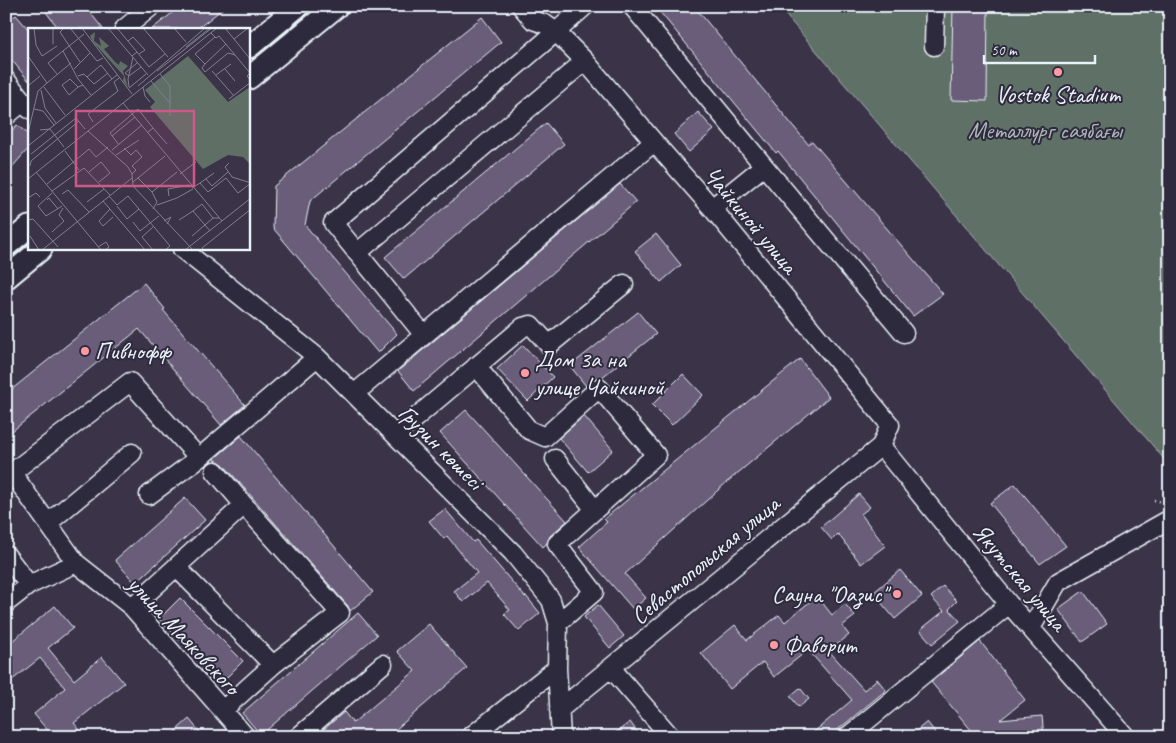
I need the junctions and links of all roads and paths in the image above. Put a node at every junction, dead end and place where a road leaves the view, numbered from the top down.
1 (152, 6) edge
2 (298, 6) edge
3 (338, 6) edge
4 (520, 6) edge
5 (584, 6) edge
6 (632, 6) edge
7 (935, 6) edge
8 (125, 28) edge
9 (556, 32) junction
10 (250, 46) edge
11 (934, 46) dead end
12 (585, 61) junction
13 (250, 77) edge
14 (6, 80) edge
15 (26, 105) edge
16 (6, 116) edge
17 (654, 142) junction
18 (764, 166) junction
19 (712, 208) junction
20 (28, 229) edge
21 (6, 246) edge
22 (40, 250) edge
23 (183, 250) edge
24 (357, 253) junction
25 (6, 278) edge
26 (624, 284) dead end
27 (904, 333) dead end
28 (424, 335) junction
29 (317, 356) junction
30 (476, 366) junction
31 (354, 394) junction
32 (395, 435) junction
33 (881, 446) junction
34 (132, 453) dead end
35 (199, 458) junction
36 (555, 459) dead end
37 (215, 471) dead end
38 (9, 475) edge
39 (149, 495) dead end
40 (1154, 500) dead end
41 (1170, 503) edge
42 (244, 505) junction
43 (595, 510) junction
44 (1170, 519) edge
45 (48, 524) junction
46 (6, 555) edge
47 (76, 563) junction
48 (176, 567) junction
49 (29, 585) junction
50 (6, 603) edge
51 (1009, 604) junction
52 (132, 607) junction
53 (558, 623) junction
54 (1031, 628) junction
55 (383, 664) dead end
56 (273, 666) junction
57 (557, 668) junction
58 (611, 668) junction
59 (223, 710) junction
60 (560, 710) junction
61 (246, 737) edge
62 (298, 737) edge
63 (470, 737) edge
64 (561, 737) edge
65 (671, 737) edge
66 (847, 737) edge
67 (1125, 737) edge

1 - 8 street
2 - 10 main road
3 - 13 main road
4 - 9 street, Чайкиной улица
5 - 9 street
6 - 18 street
7 - 11 street
9 - 12 street, Чайкиной улица
9 - 24 street
12 - 17 street, Чайкиной улица
12 - 24 street
14 - 15 street
15 - 16 street
17 - 19 street, Чайкиной улица
17 - 28 street
18 - 19 street
18 - 27 street
19 - 33 street, Чайкиной улица
20 - 21 main road
22 - 25 main road
23 - 29 street, Грузин көшесі
24 - 28 street
26 - 30 street
28 - 31 street
29 - 31 street, Грузин көшесі
29 - 35 street
30 - 32 street
30 - 43 street
31 - 32 street, Грузин көшесі
32 - 53 street, Грузин көшесі
33 - 51 street, Якутская улица
33 - 58 street, Севастопольская улица
34 - 45 street
35 - 38 street
35 - 39 street
36 - 43 street
37 - 42 street
38 - 45 street, улица Маяковского
40 - 41 path
42 - 48 street
42 - 56 street
43 - 53 street
44 - 54 street
45 - 47 street, улица Маяковского
46 - 49 street
47 - 49 street
47 - 52 street, улица Маяковского
48 - 52 street
48 - 56 street
49 - 50 street
51 - 54 street, Якутская улица
51 - 66 street
52 - 59 street, улица Маяковского
53 - 57 street, Грузин көшесі
54 - 67 street, Якутская улица
55 - 62 street
56 - 59 street
57 - 60 street, Грузин көшесі
57 - 63 street
58 - 60 street, Севастопольская улица
58 - 65 street
59 - 61 street, улица Маяковского
60 - 64 street, Грузин көшесі

